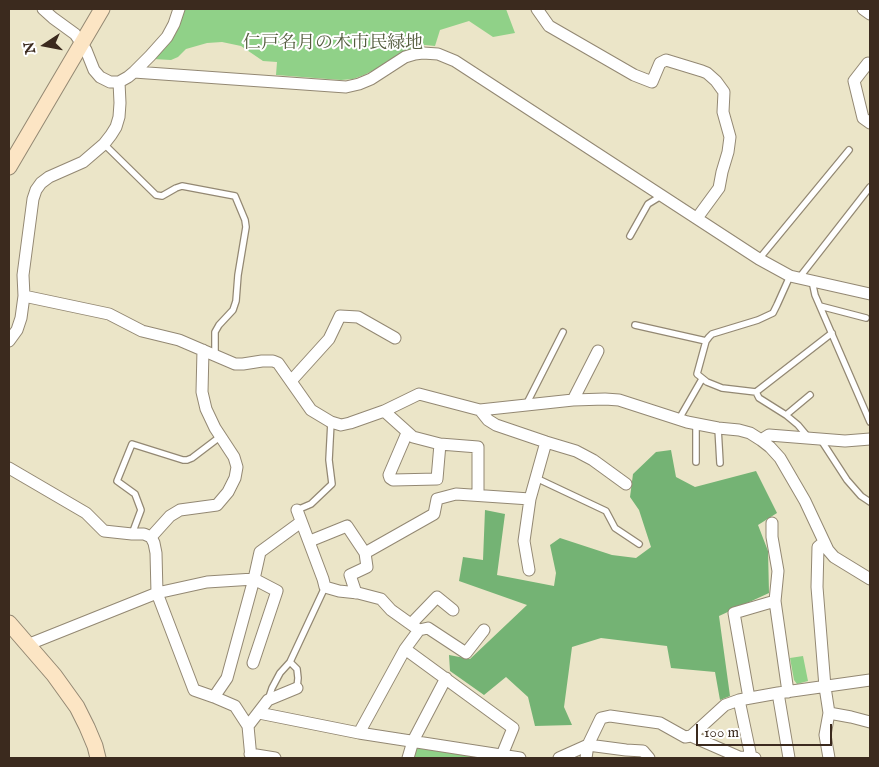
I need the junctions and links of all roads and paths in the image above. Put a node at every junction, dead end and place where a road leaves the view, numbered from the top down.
1 (43, 9) edge
2 (102, 9) edge
3 (179, 9) edge
4 (537, 9) edge
5 (863, 9) edge
6 (870, 14) edge
7 (82, 44) junction
8 (870, 65) edge
9 (134, 72) junction
10 (119, 82) junction
11 (870, 124) edge
12 (104, 144) junction
13 (849, 150) dead end
14 (9, 167) edge
15 (870, 187) edge
16 (661, 196) junction
17 (697, 218) junction
18 (630, 236) dead end
19 (759, 258) junction
20 (795, 277) junction
21 (812, 281) junction
22 (870, 294) edge
23 (24, 296) junction
24 (820, 306) junction
25 (866, 318) dead end
26 (635, 325) dead end
27 (563, 332) dead end
28 (832, 333) junction
29 (395, 338) dead end
30 (9, 341) edge
31 (706, 341) junction
32 (203, 350) junction
33 (598, 352) dead end
34 (215, 356) junction
35 (702, 379) junction
36 (291, 381) junction
37 (756, 392) junction
38 (810, 395) dead end
39 (573, 400) junction
40 (526, 405) junction
41 (384, 410) junction
42 (480, 410) junction
43 (786, 415) junction
44 (679, 419) junction
45 (331, 422) junction
46 (870, 422) edge
47 (696, 424) junction
48 (718, 428) junction
49 (407, 433) junction
50 (221, 436) junction
51 (808, 437) junction
52 (870, 439) edge
53 (761, 440) junction
54 (821, 440) junction
55 (546, 442) junction
56 (440, 444) junction
57 (696, 462) dead end
58 (720, 463) dead end
59 (9, 468) edge
60 (536, 478) junction
61 (626, 484) dead end
62 (478, 495) junction
63 (530, 499) junction
64 (870, 502) edge
65 (297, 510) joint
66 (301, 522) junction
67 (772, 523) dead end
68 (132, 534) junction
69 (151, 536) junction
70 (310, 541) junction
71 (824, 542) junction
72 (639, 544) dead end
73 (364, 553) junction
74 (529, 570) dead end
75 (870, 578) edge
76 (254, 579) junction
77 (325, 587) junction
78 (157, 593) junction
79 (356, 593) junction
80 (775, 601) junction
81 (452, 610) dead end
82 (10, 627) edge
83 (416, 627) junction
84 (484, 630) dead end
85 (27, 645) junction
86 (404, 649) junction
87 (290, 662) junction
88 (253, 663) dead end
89 (446, 678) junction
90 (870, 680) edge
91 (825, 687) junction
92 (297, 688) joint
93 (783, 693) junction
94 (214, 697) junction
95 (744, 699) junction
96 (268, 700) junction
97 (258, 713) junction
98 (829, 713) junction
99 (870, 722) edge
100 (248, 726) junction
101 (359, 733) junction
102 (691, 736) junction
103 (413, 741) junction
104 (588, 745) junction
105 (627, 754) edge
106 (502, 755) junction
107 (251, 756) edge
108 (98, 758) edge
109 (275, 758) edge
110 (408, 758) edge
111 (520, 758) edge
112 (559, 758) edge
113 (586, 758) edge
114 (649, 758) edge
115 (753, 758) edge
116 (789, 758) edge
117 (831, 758) edge

1 - 7 street
2 - 7 street
3 - 9 street
4 - 17 street
5 - 6 street
7 - 10 street
7 - 14 street
8 - 11 street
9 - 10 street
9 - 16 street
10 - 12 street
12 - 23 street
12 - 34 lane
13 - 19 lane
15 - 20 lane
16 - 17 street
16 - 18 lane
17 - 19 street
19 - 20 street
20 - 21 street
20 - 31 lane
21 - 22 street
21 - 24 lane
23 - 30 street
23 - 32 street
24 - 25 lane
24 - 28 lane
26 - 31 lane
27 - 40 lane
28 - 37 lane
28 - 46 lane
29 - 36 street
31 - 35 lane
32 - 34 street
32 - 50 street
33 - 39 street
34 - 36 street
35 - 37 lane
35 - 44 lane
36 - 45 street
37 - 43 lane
38 - 43 lane
39 - 40 street
39 - 44 street
40 - 42 street
41 - 42 street
41 - 45 street
41 - 49 street
42 - 55 street
43 - 51 lane
44 - 47 street
45 - 65 lane
47 - 48 street
47 - 57 lane
48 - 53 street
48 - 58 lane
49 - 56 street
49 - 56 street
50 - 68 lane
50 - 69 street
51 - 53 street
51 - 54 street
52 - 54 street
53 - 71 street
54 - 64 lane
55 - 60 street
55 - 61 street
56 - 62 street
59 - 68 street
60 - 63 street
60 - 72 lane
62 - 63 street
62 - 73 street
63 - 74 street
65 - 66 street
66 - 70 street
66 - 76 street
67 - 80 street
68 - 69 street
69 - 78 street
70 - 73 street
70 - 77 street
71 - 75 street
71 - 91 street
73 - 79 street
76 - 78 street
76 - 88 street
76 - 94 street
77 - 79 street
77 - 87 lane
78 - 85 street
78 - 94 street
79 - 83 street
80 - 93 street
80 - 95 street
81 - 83 street
82 - 85 street
83 - 84 street
83 - 86 street
85 - 108 street
86 - 89 street
86 - 101 street
87 - 92 lane
87 - 96 lane
89 - 103 street
89 - 106 street
90 - 91 street
91 - 93 street
91 - 98 street
92 - 96 street
93 - 95 street
93 - 116 street
94 - 100 street
95 - 102 street
95 - 115 street
96 - 97 street
97 - 100 street
97 - 101 street
98 - 99 street
98 - 117 street
100 - 107 street
101 - 103 street
102 - 104 street
102 - 115 street
103 - 106 street
103 - 110 street
104 - 105 street
104 - 112 street
104 - 113 street
105 - 114 street
106 - 111 street
107 - 109 street

